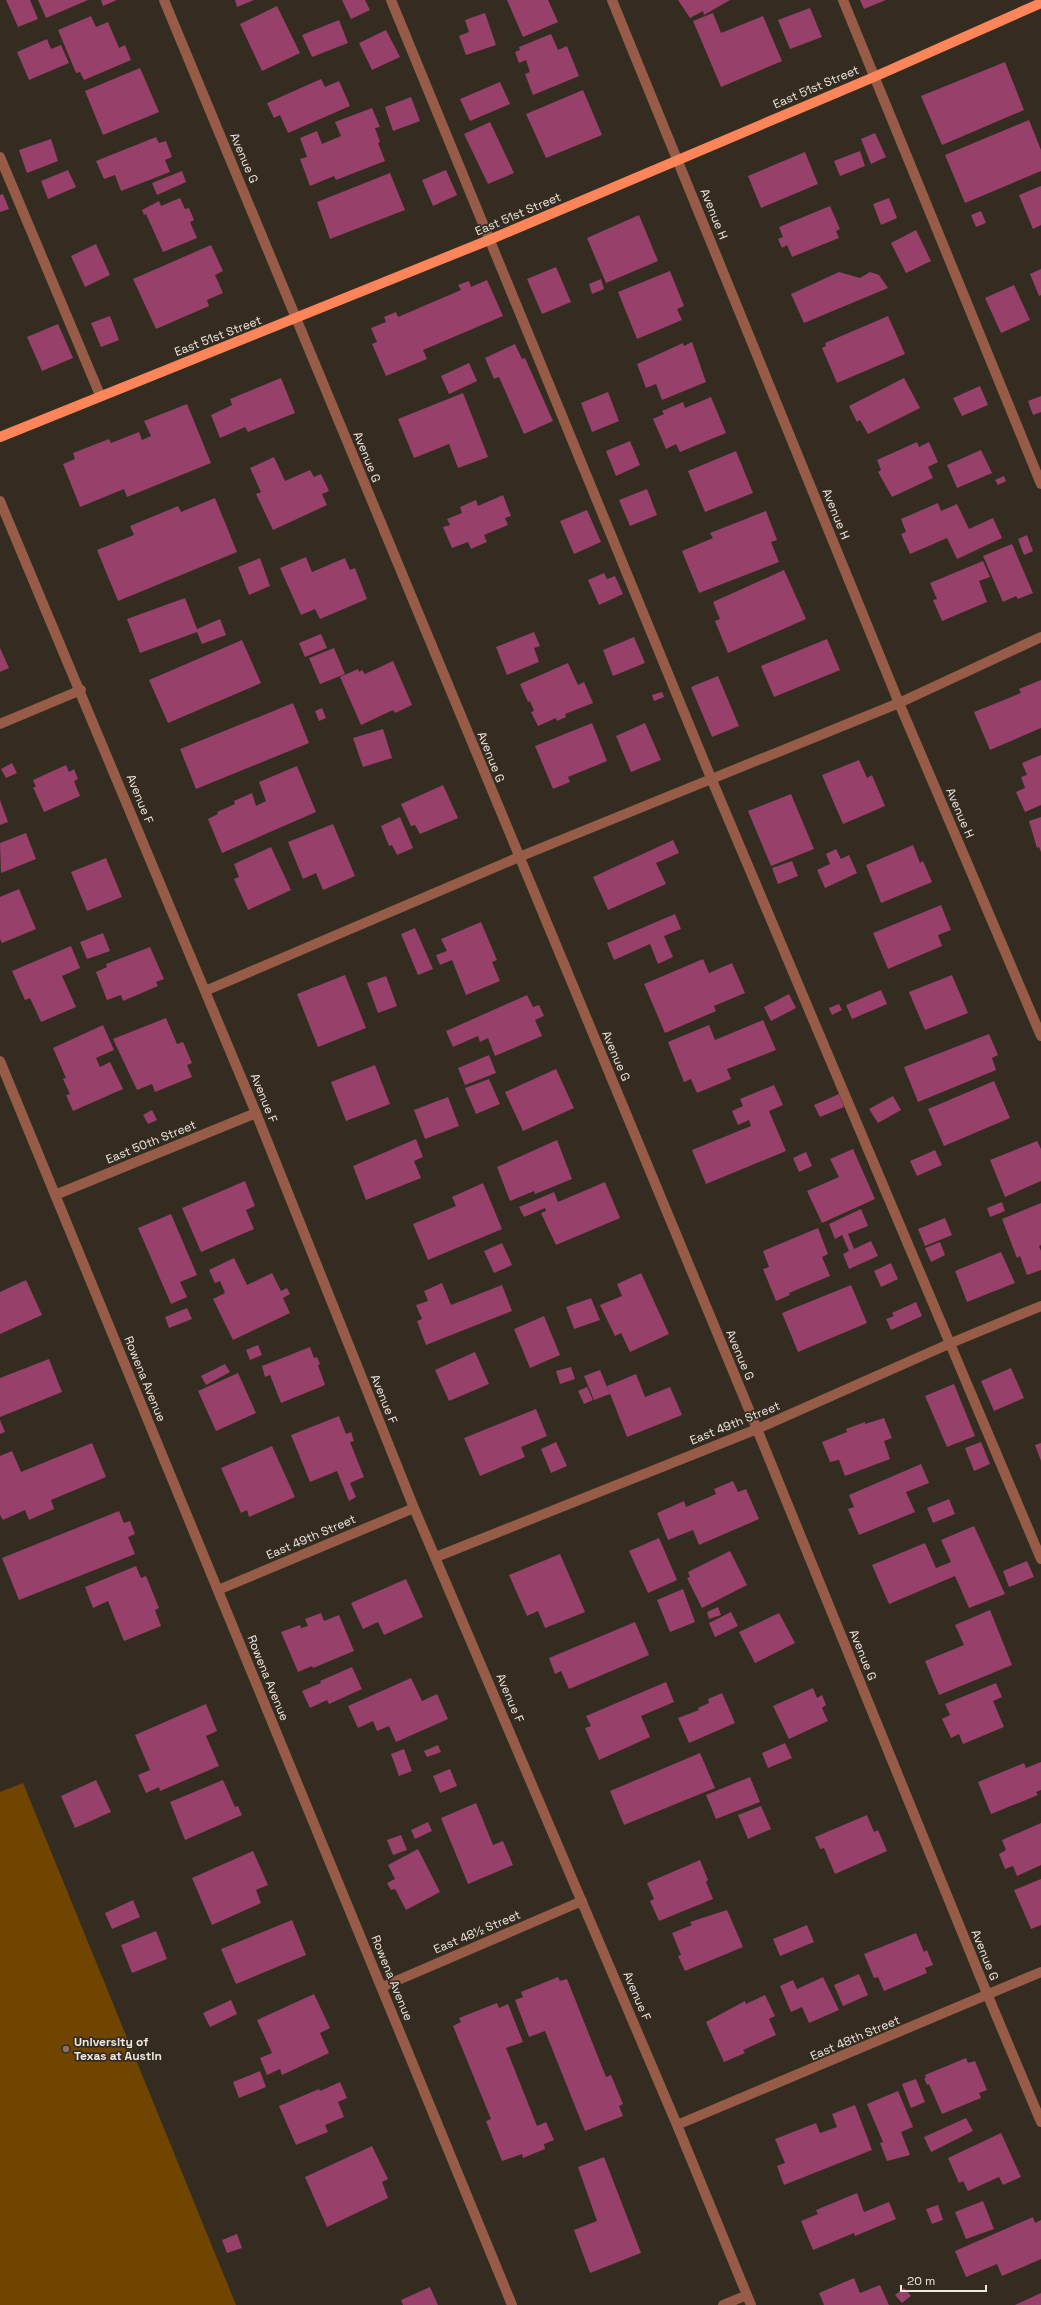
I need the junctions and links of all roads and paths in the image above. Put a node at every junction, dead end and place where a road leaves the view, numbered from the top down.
1 (164, 0) edge
2 (391, 0) edge
3 (612, 0) edge
4 (843, 0) edge
5 (1041, 3) edge
6 (874, 77) junction
7 (0, 157) edge
8 (678, 159) junction
9 (489, 240) junction
10 (296, 319) junction
11 (100, 395) junction
12 (0, 438) edge
13 (1041, 484) edge
14 (0, 501) edge
15 (1041, 638) edge
16 (81, 690) junction
17 (899, 703) junction
18 (0, 724) edge
19 (711, 778) junction
20 (519, 857) junction
21 (205, 992) junction
22 (1041, 1036) edge
23 (0, 1063) edge
24 (256, 1113) junction
25 (55, 1195) junction
26 (1041, 1306) edge
27 (951, 1343) junction
28 (757, 1429) junction
29 (414, 1508) junction
30 (436, 1558) junction
31 (1041, 1559) edge
32 (218, 1590) junction
33 (582, 1901) junction
34 (1041, 1972) edge
35 (382, 1987) junction
36 (988, 1996) junction
37 (1041, 2122) edge
38 (677, 2125) junction
39 (746, 2295) junction
40 (512, 2305) edge
41 (723, 2305) edge
42 (751, 2305) edge

1 - 10 street, Avenue G
2 - 9 street
3 - 8 street, Avenue H
4 - 6 street
5 - 6 main road, East 51st Street
6 - 8 main road, East 51st Street
6 - 13 street
7 - 11 street
8 - 9 main road, East 51st Street
8 - 17 street, Avenue H
9 - 10 main road, East 51st Street
9 - 19 street
10 - 11 main road, East 51st Street
10 - 20 street, Avenue G
11 - 12 main road, East 51st Street
14 - 16 street, Avenue F
15 - 17 street
16 - 18 street
16 - 21 street, Avenue F
17 - 19 street
17 - 22 street, Avenue H
19 - 20 street
19 - 27 street
20 - 21 street
20 - 28 street, Avenue G
21 - 24 street, Avenue F
23 - 25 street, Rowena Avenue
24 - 25 street, East 50th Street
24 - 29 street, Avenue F
25 - 32 street, Rowena Avenue
26 - 27 street, East 49th Street
27 - 28 street, East 49th Street
27 - 31 street
28 - 30 street, East 49th Street
28 - 36 street, Avenue G
29 - 30 street, Avenue F
29 - 32 street, East 49th Street
30 - 33 street, Avenue F
32 - 35 street, Rowena Avenue
33 - 35 street, East 48½ Street
33 - 38 street, Avenue F
34 - 36 street, East 48th Street
35 - 40 street, Rowena Avenue
36 - 37 street, Avenue G
36 - 38 street, East 48th Street
38 - 39 street, Avenue F
39 - 41 street
39 - 42 street, Avenue F

